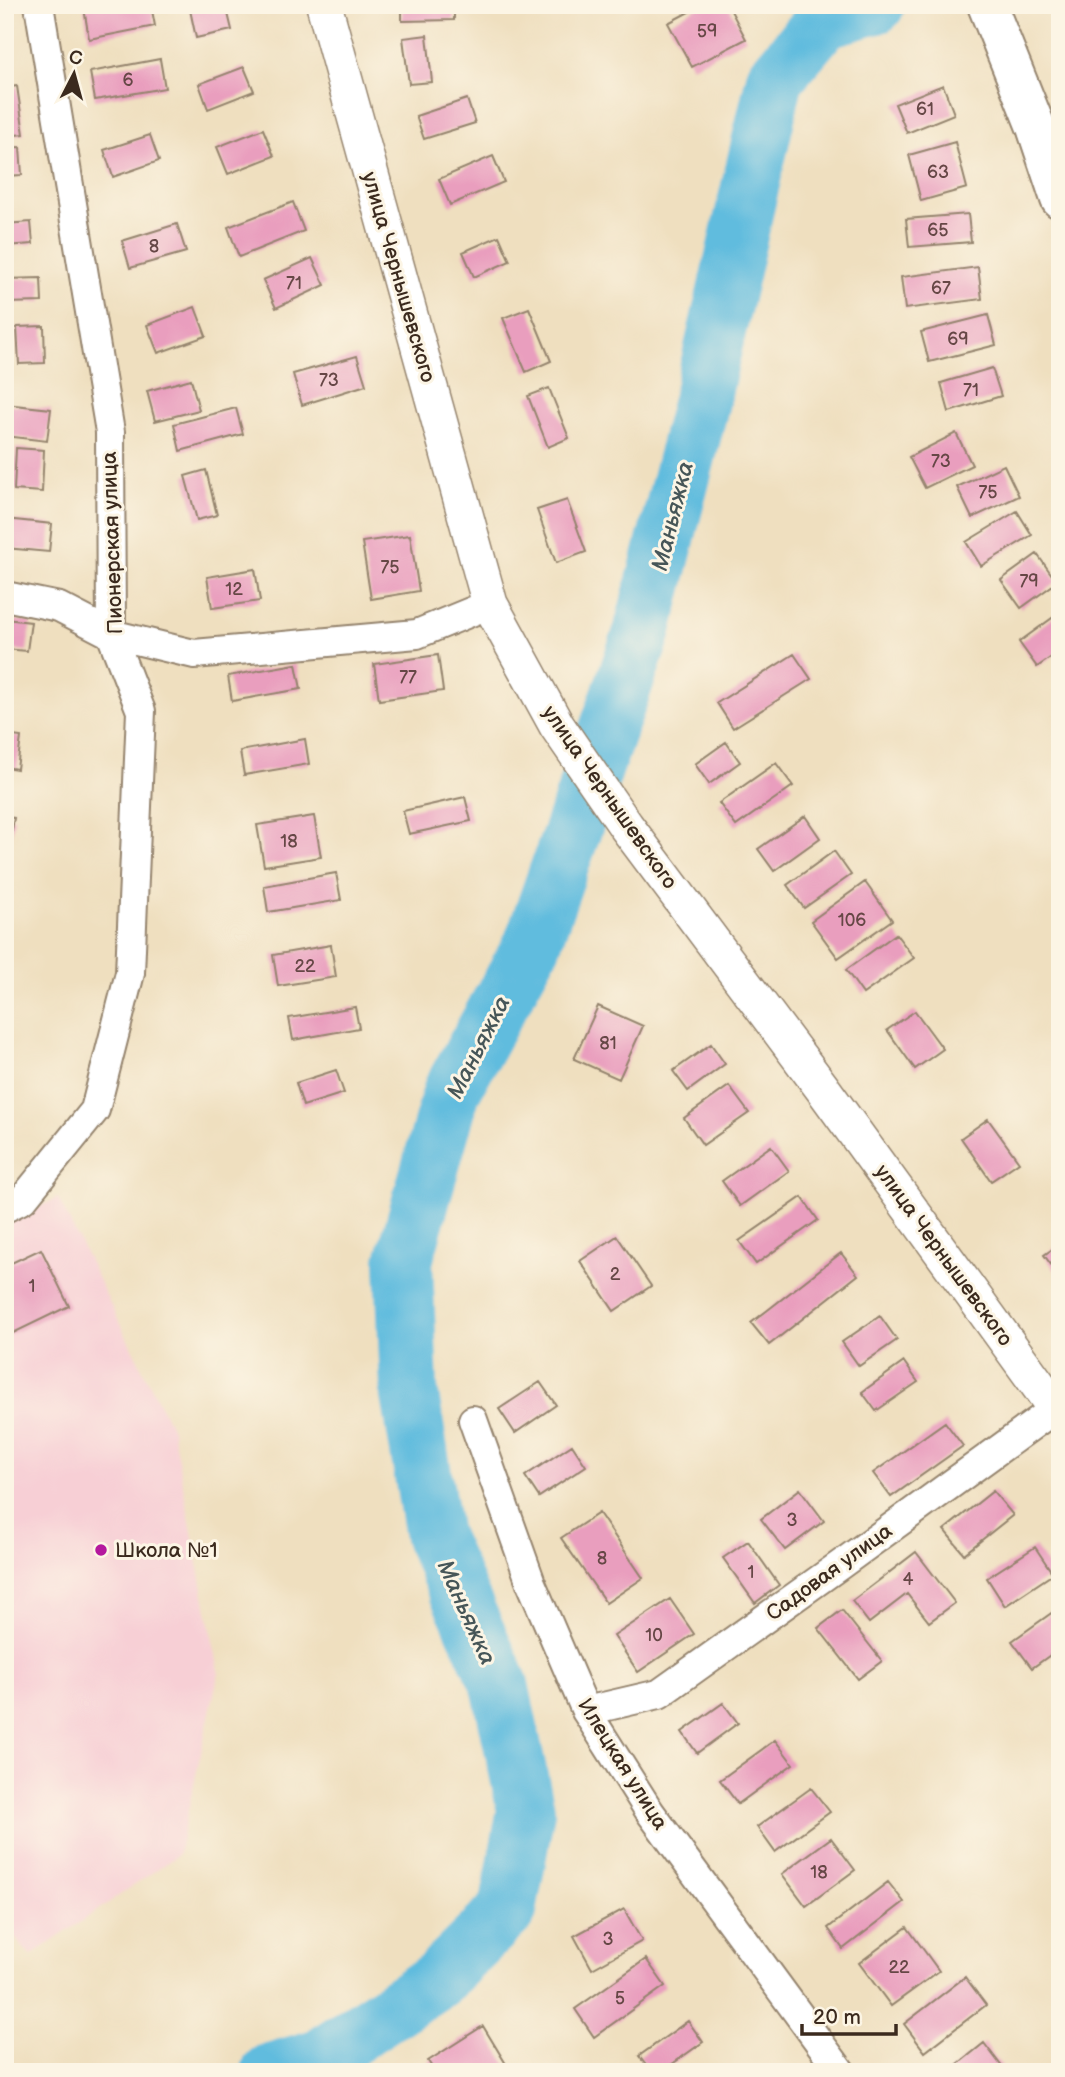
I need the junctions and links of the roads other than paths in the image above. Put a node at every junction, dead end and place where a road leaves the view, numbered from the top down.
1 (39, 5) edge
2 (324, 5) edge
3 (987, 5) edge
4 (1060, 199) edge
5 (5, 596) edge
6 (490, 604) junction
7 (111, 634) junction
8 (5, 1208) edge
9 (1058, 1410) edge
10 (473, 1420) dead end
11 (586, 1711) junction
12 (841, 2072) edge

1 - 7 street, Пионерская улица
2 - 6 street, улица Чернышевского
3 - 4 main road
5 - 7 street
6 - 7 street
6 - 9 street, улица Чернышевского
7 - 8 street, Пионерская улица
9 - 11 street, Садовая улица
10 - 11 street, Илецкая улица
11 - 12 street, Илецкая улица

